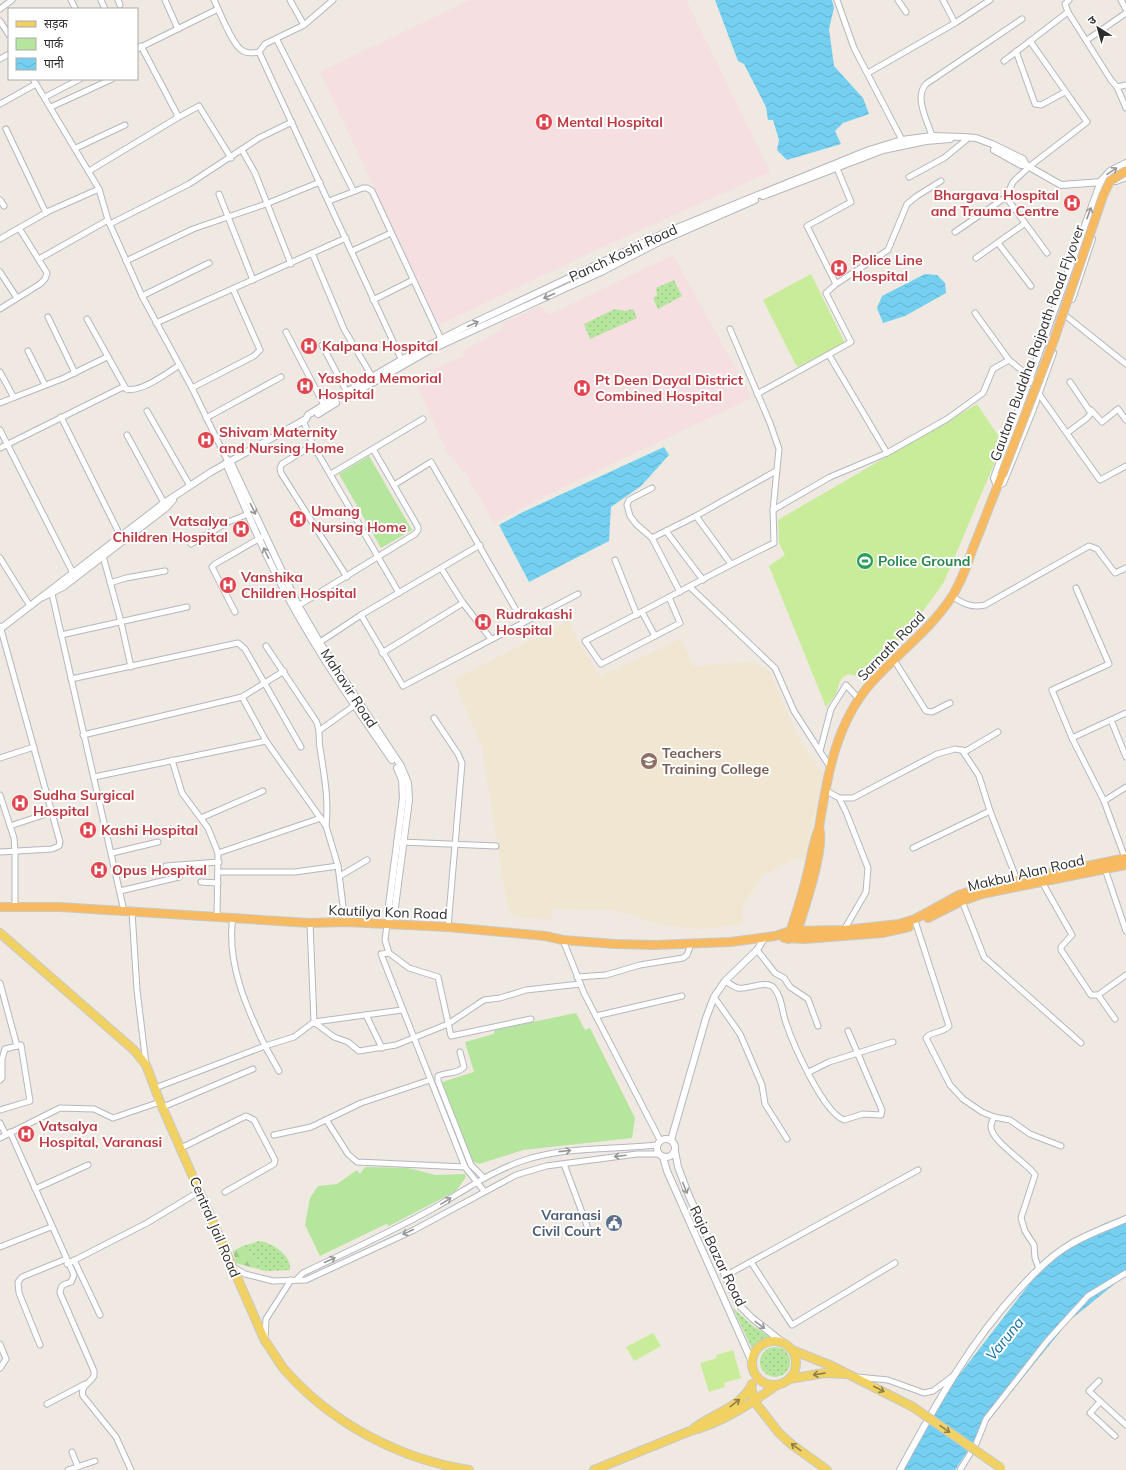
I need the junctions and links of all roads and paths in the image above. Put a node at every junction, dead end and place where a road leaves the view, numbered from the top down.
1 (12, 0) edge
2 (71, 0) edge
3 (165, 0) edge
4 (214, 0) edge
5 (290, 0) edge
6 (333, 0) edge
7 (838, 0) edge
8 (898, 0) edge
9 (943, 0) edge
10 (990, 0) edge
11 (1068, 0) edge
12 (1121, 0) edge
13 (75, 8) edge
14 (0, 9) edge
15 (218, 9) junction
16 (1126, 9) edge
17 (906, 12) dead end
18 (1068, 12) junction
19 (1126, 13) edge
20 (1022, 19) dead end
21 (0, 21) edge
22 (955, 23) junction
23 (304, 25) junction
24 (178, 29) junction
25 (8, 33) edge
26 (277, 40) junction
27 (1087, 40) junction
28 (1030, 41) junction
29 (139, 48) edge
30 (1016, 51) junction
31 (259, 52) junction
32 (1004, 61) dead end
33 (868, 73) junction
34 (78, 80) edge
35 (110, 80) edge
36 (34, 82) edge
37 (1126, 85) edge
38 (1117, 87) junction
39 (1065, 92) junction
40 (45, 97) junction
41 (0, 104) edge
42 (51, 107) junction
43 (1126, 108) edge
44 (177, 118) junction
45 (292, 122) junction
46 (125, 125) dead end
47 (6, 129) dead end
48 (932, 136) junction
49 (902, 140) junction
50 (966, 140) junction
51 (76, 148) junction
52 (242, 150) junction
53 (231, 158) junction
54 (1126, 164) edge
55 (836, 166) junction
56 (1028, 166) junction
57 (89, 171) junction
58 (1126, 171) edge
59 (909, 177) dead end
60 (1126, 178) edge
61 (941, 181) dead end
62 (1101, 181) junction
63 (1116, 181) junction
64 (320, 182) junction
65 (99, 188) junction
66 (353, 190) junction
67 (219, 194) dead end
68 (1006, 197) junction
69 (0, 200) edge
70 (329, 201) junction
71 (266, 204) junction
72 (4, 206) dead end
73 (46, 213) junction
74 (228, 218) junction
75 (109, 222) junction
76 (1024, 224) junction
77 (19, 228) junction
78 (955, 232) dead end
79 (391, 233) junction
80 (346, 238) junction
81 (0, 239) edge
82 (998, 243) junction
83 (352, 251) junction
84 (312, 253) junction
85 (1047, 253) dead end
86 (976, 258) dead end
87 (39, 259) junction
88 (126, 261) junction
89 (210, 263) dead end
90 (291, 264) junction
91 (0, 272) edge
92 (253, 280) junction
93 (413, 280) junction
94 (836, 284) junction
95 (1031, 286) dead end
96 (233, 289) junction
97 (142, 296) junction
98 (17, 298) junction
99 (373, 300) junction
100 (0, 309) edge
101 (975, 312) dead end
102 (1066, 316) junction
103 (48, 317) dead end
104 (87, 319) dead end
105 (156, 323) junction
106 (730, 329) dead end
107 (286, 332) dead end
108 (441, 339) junction
109 (322, 345) dead end
110 (28, 351) dead end
111 (829, 355) junction
112 (107, 357) junction
113 (1009, 360) junction
114 (402, 362) junction
115 (1126, 364) edge
116 (178, 366) junction
117 (0, 372) edge
118 (75, 372) junction
119 (281, 377) dead end
120 (1030, 377) junction
121 (373, 379) junction
122 (1070, 382) dead end
123 (45, 385) junction
124 (123, 388) junction
125 (192, 388) junction
126 (347, 392) junction
127 (757, 394) junction
128 (1039, 394) junction
129 (13, 396) junction
130 (0, 403) edge
131 (324, 405) junction
132 (1091, 410) junction
133 (147, 411) dead end
134 (61, 417) junction
135 (206, 418) junction
136 (423, 419) dead end
137 (304, 420) junction
138 (1126, 420) edge
139 (0, 430) edge
140 (1067, 433) junction
141 (127, 435) dead end
142 (7, 444) junction
143 (313, 445) junction
144 (0, 448) edge
145 (373, 449) junction
146 (887, 453) junction
147 (227, 461) junction
148 (1126, 466) edge
149 (776, 470) junction
150 (330, 474) junction
151 (394, 485) junction
152 (190, 486) junction
153 (997, 486) junction
154 (652, 488) dead end
155 (174, 498) junction
156 (164, 503) junction
157 (773, 510) junction
158 (248, 514) junction
159 (696, 516) junction
160 (666, 532) junction
161 (265, 535) junction
162 (121, 537) junction
163 (258, 538) junction
164 (652, 538) junction
165 (191, 544) dead end
166 (480, 545) junction
167 (103, 556) junction
168 (378, 557) junction
169 (0, 558) edge
170 (615, 560) dead end
171 (731, 564) junction
172 (441, 568) junction
173 (1126, 568) edge
174 (165, 571) dead end
175 (73, 573) junction
176 (347, 577) junction
177 (703, 580) junction
178 (110, 583) junction
179 (690, 587) junction
180 (1076, 588) dead end
181 (399, 592) junction
182 (680, 592) junction
183 (52, 594) junction
184 (578, 594) dead end
185 (952, 596) junction
186 (42, 597) junction
187 (669, 597) junction
188 (463, 603) junction
189 (30, 606) junction
190 (187, 606) dead end
191 (296, 607) junction
192 (235, 612) dead end
193 (640, 614) junction
194 (361, 615) junction
195 (121, 622) junction
196 (524, 622) junction
197 (0, 628) edge
198 (61, 635) junction
199 (654, 636) junction
200 (491, 639) junction
201 (318, 644) junction
202 (266, 646) dead end
203 (382, 653) junction
204 (894, 660) junction
205 (131, 667) junction
206 (284, 671) junction
207 (70, 679) junction
208 (264, 684) junction
209 (242, 697) junction
210 (859, 699) junction
211 (354, 701) junction
212 (950, 703) dead end
213 (1126, 713) edge
214 (434, 718) dead end
215 (1111, 720) junction
216 (320, 730) junction
217 (998, 732) dead end
218 (83, 735) junction
219 (1072, 738) junction
220 (266, 741) junction
221 (34, 747) junction
222 (300, 747) dead end
223 (962, 750) junction
224 (820, 751) junction
225 (1126, 757) edge
226 (0, 758) edge
227 (172, 760) junction
228 (830, 767) junction
229 (94, 777) junction
230 (1126, 786) edge
231 (825, 790) junction
232 (263, 791) dead end
233 (0, 795) edge
234 (839, 798) junction
235 (1104, 801) junction
236 (990, 811) junction
237 (52, 812) junction
238 (201, 818) junction
239 (321, 818) junction
240 (10, 826) junction
241 (326, 826) junction
242 (158, 842) dead end
243 (400, 842) junction
244 (456, 845) junction
245 (496, 846) dead end
246 (913, 848) dead end
247 (0, 852) edge
248 (16, 852) junction
249 (112, 853) junction
250 (218, 853) junction
251 (367, 860) dead end
252 (1126, 860) edge
253 (219, 862) junction
254 (166, 866) dead end
255 (338, 866) junction
256 (1105, 869) junction
257 (218, 872) junction
258 (340, 876) junction
259 (179, 877) dead end
260 (1017, 880) junction
261 (201, 882) dead end
262 (1042, 882) junction
263 (218, 883) junction
264 (120, 891) junction
265 (962, 901) junction
266 (0, 907) edge
267 (15, 907) junction
268 (128, 912) junction
269 (217, 916) junction
270 (233, 917) junction
271 (345, 922) junction
272 (310, 923) junction
273 (916, 924) junction
274 (387, 925) junction
275 (448, 927) junction
276 (844, 930) junction
277 (1126, 931) edge
278 (1, 935) edge
279 (793, 935) junction
280 (765, 937) junction
281 (563, 940) junction
282 (691, 944) junction
283 (757, 950) junction
284 (389, 953) junction
285 (1126, 975) edge
286 (578, 977) junction
287 (725, 981) junction
288 (0, 983) edge
289 (580, 984) junction
290 (1098, 995) junction
291 (682, 996) dead end
292 (714, 997) junction
293 (402, 1010) junction
294 (366, 1015) junction
295 (596, 1016) junction
296 (532, 1019) dead end
297 (1116, 1020) dead end
298 (314, 1022) junction
299 (448, 1024) junction
300 (818, 1026) dead end
301 (848, 1031) dead end
302 (413, 1038) junction
303 (893, 1042) dead end
304 (1081, 1043) dead end
305 (17, 1046) junction
306 (265, 1046) junction
307 (382, 1048) junction
308 (460, 1052) dead end
309 (857, 1052) junction
310 (146, 1065) junction
311 (253, 1068) dead end
312 (279, 1070) dead end
313 (808, 1072) junction
314 (0, 1080) edge
315 (430, 1080) junction
316 (155, 1088) junction
317 (161, 1104) junction
318 (0, 1110) edge
319 (994, 1117) junction
320 (327, 1120) junction
321 (0, 1123) edge
322 (8, 1134) junction
323 (274, 1135) dead end
324 (0, 1138) edge
325 (787, 1139) dead end
326 (671, 1140) junction
327 (659, 1143) junction
328 (1061, 1146) dead end
329 (181, 1148) junction
330 (675, 1150) junction
331 (661, 1155) junction
332 (564, 1164) junction
333 (88, 1165) dead end
334 (465, 1167) junction
335 (918, 1170) dead end
336 (483, 1178) junction
337 (477, 1182) junction
338 (35, 1189) junction
339 (200, 1191) junction
340 (484, 1191) junction
341 (225, 1192) dead end
342 (1126, 1218) edge
343 (51, 1227) junction
344 (590, 1234) dead end
345 (0, 1247) edge
346 (74, 1260) junction
347 (66, 1261) junction
348 (751, 1262) junction
349 (895, 1263) dead end
350 (232, 1267) junction
351 (1039, 1269) junction
352 (1126, 1273) edge
353 (725, 1276) junction
354 (294, 1280) junction
355 (100, 1315) dead end
356 (265, 1341) junction
357 (0, 1344) edge
358 (40, 1345) dead end
359 (789, 1347) junction
360 (752, 1362) junction
361 (0, 1368) edge
362 (754, 1372) junction
363 (852, 1375) junction
364 (954, 1375) junction
365 (789, 1379) junction
366 (1099, 1381) dead end
367 (86, 1384) junction
368 (777, 1385) junction
369 (751, 1386) junction
370 (754, 1401) junction
371 (1100, 1402) junction
372 (47, 1404) dead end
373 (1126, 1425) edge
374 (1121, 1430) dead end
375 (690, 1431) junction
376 (1115, 1436) dead end
377 (72, 1452) dead end
378 (95, 1461) dead end
379 (78, 1467) junction
380 (1001, 1469) edge
381 (68, 1470) edge
382 (131, 1470) edge
383 (469, 1470) edge
384 (594, 1470) edge
385 (828, 1470) edge
386 (900, 1470) edge
387 (960, 1470) edge

1 - 14 street
2 - 13 street
3 - 24 street
4 - 15 street
5 - 23 street
6 - 23 street
7 - 33 street
8 - 17 street
9 - 22 street
10 - 22 street
11 - 18 street
12 - 16 street
15 - 24 street
15 - 31 street
18 - 27 street
18 - 28 street
19 - 27 street
20 - 48 street
21 - 25 street
22 - 33 street
23 - 26 street
24 - 29 street
26 - 31 street
26 - 66 street
27 - 38 street
28 - 30 street
28 - 39 street
29 - 44 street
30 - 32 street
30 - 39 street
31 - 45 street
33 - 49 street
34 - 40 street
35 - 42 street
36 - 40 street
36 - 41 street
37 - 38 street
38 - 43 street
39 - 56 street
40 - 42 street
42 - 51 street
44 - 53 street
44 - 57 street
45 - 52 street
45 - 64 street
46 - 51 street
47 - 73 street
48 - 49 street, Panch Koshi Road
48 - 56 street, Panch Koshi Road
49 - 55 street, Panch Koshi Road
50 - 55 street
50 - 56 street
50 - 59 street
51 - 57 street
52 - 53 street
52 - 71 street
53 - 75 street
62 -> 54 street
55 - 94 street
108 -> 55 street, Panch Koshi Road
55 -> 114 street
56 - 62 street, Panch Koshi Road
56 - 68 street
57 - 65 street
58 - 153 highway, Gautam Buddha Rajpath Road Flyover, bridge
60 - 63 street, Panch Koshi Road
61 - 94 street
62 - 63 street, Panch Koshi Road
120 -> 62 street
63 - 102 street
64 - 70 street
64 - 71 street
65 - 73 street
65 - 75 street
66 - 70 street
66 - 79 street
67 - 74 street
68 - 76 street
68 - 78 street
69 - 72 street
70 - 80 street
71 - 74 street
71 - 90 street
73 - 77 street
74 - 88 street
74 - 92 street
75 - 87 street
75 - 88 street
76 - 82 street
76 - 85 street
77 - 81 street
77 - 87 street
79 - 83 street
79 - 93 street
80 - 83 street
80 - 84 street
82 - 86 street
82 - 95 street
83 - 99 street
84 - 90 street
84 - 121 street
87 - 98 street
88 - 97 street
89 - 97 street
90 - 92 street
91 - 98 street
92 - 96 street
93 - 99 street
93 - 108 street
94 - 111 street
96 - 105 street
96 - 125 street
97 - 105 street
98 - 100 street
99 - 114 street
101 - 113 street
102 - 115 street
102 - 128 street
103 - 118 street
104 - 112 street
105 - 116 street
106 - 127 street
107 - 131 street
108 - 114 street, Panch Koshi Road
109 - 126 street
110 - 123 street
111 - 127 street
111 - 146 street
112 - 118 street
112 - 124 street
113 - 120 street
113 - 146 street
114 - 121 street, Panch Koshi Road
116 - 124 street
116 - 125 street
117 - 129 street
118 - 123 street
119 - 135 street
120 - 128 street
120 - 153 street
121 - 126 street, Panch Koshi Road
121 - 137 street
122 - 132 street
123 - 129 street
124 - 134 street
125 - 135 street
126 - 131 street, Panch Koshi Road
127 - 149 street
128 - 140 street
128 - 153 street
129 - 130 street
131 - 137 street, Panch Koshi Road
132 - 138 street
132 - 140 street
133 - 152 street
134 - 142 street
134 - 162 street
135 - 147 street
136 - 145 street
137 - 143 street
137 - 147 street, Panch Koshi Road
139 - 142 street
140 - 148 street
141 - 156 street
142 - 144 street
142 - 175 street
143 - 150 street
143 - 176 street
145 - 150 street
145 - 151 street
146 - 157 street
147 - 152 street, Panch Koshi Road
147 - 158 street
147 -> 161 street
149 - 157 street
149 - 159 street
150 - 168 street
151 - 166 street
151 - 168 street
152 - 155 street, Panch Koshi Road
153 - 185 highway, Sarnath Road
154 - 164 street
155 - 156 street, Panch Koshi Road
155 - 167 street, Panch Koshi Road
156 - 162 street, Panch Koshi Road
157 - 171 street
158 - 163 street
158 - 165 street
159 - 160 street
159 - 171 street
160 - 164 street
160 - 177 street
161 - 163 street
161 - 191 street
162 - 175 street, Panch Koshi Road
191 -> 163 street
163 - 192 street
164 - 182 street
166 - 172 street
166 - 196 street
167 - 178 street
167 - 183 street, Panch Koshi Road
168 - 176 street
168 - 181 street
169 - 189 street
170 - 193 street
171 - 177 street
172 - 181 street
172 - 188 street
173 - 185 street
174 - 178 street
175 - 186 street, Panch Koshi Road
176 - 191 street
177 - 179 street
178 - 195 street
179 - 182 street
179 - 224 street
180 - 219 street
181 - 194 street
182 - 187 street
183 - 186 street, Panch Koshi Road
183 - 198 street
184 - 196 street
185 - 204 highway, Sarnath Road
186 - 189 street, Panch Koshi Road
187 - 193 street
187 - 199 street
188 - 200 street
188 - 203 street
189 - 197 street, Panch Koshi Road
190 - 195 street
191 - 201 street
193 - 199 street
193 - 199 street
194 - 201 street
194 - 203 street
195 - 198 street
195 - 205 street
196 - 200 street
197 - 221 street
198 - 207 street
200 - 203 street
201 - 211 street
202 - 206 street
204 - 210 highway, Sarnath Road
204 - 212 street
205 - 207 street
205 - 208 street
206 - 208 street
206 - 216 street
207 - 218 street
208 - 209 street
208 - 222 street
209 - 218 street
209 - 220 street
210 - 224 street
210 - 228 highway, Sarnath Road
211 - 216 street
211 - 243 street
213 - 215 street
214 - 244 street
215 - 219 street
215 - 225 street
216 - 241 street
217 - 223 street
218 - 229 street
219 - 235 street
220 - 227 street
220 - 239 street
221 - 226 street
221 - 237 street
223 - 234 street
223 - 236 street
224 - 228 street
227 - 229 street
227 - 238 street
228 - 231 highway, Sarnath Road
229 - 249 street
230 - 235 street
231 - 234 street
231 - 279 highway, Sarnath Road
232 - 238 street
233 - 240 street
234 - 276 street
235 - 252 street
236 - 246 street
236 - 260 street
237 - 240 street
237 - 248 street
238 - 250 street
239 - 241 street
239 - 250 street
240 - 248 street
241 - 255 street
242 - 249 street
243 - 244 street
243 - 274 street
244 - 245 street
244 - 275 street
247 - 248 street
248 - 267 street
249 - 264 street
250 - 253 street
251 - 258 street
252 - 256 highway, Makbul Alan Road
252 - 260 highway, Makbul Alan Road
253 - 254 street
253 - 257 street
255 - 257 street
255 - 258 street
256 - 262 highway, Makbul Alan Road
256 - 277 street
257 - 263 street
258 - 271 street
259 - 264 street
260 - 276 highway, Makbul Alan Road
261 - 263 street
262 - 265 highway, Makbul Alan Road
262 - 290 street
263 - 269 street
264 - 268 street
265 - 273 highway, Makbul Alan Road
265 - 304 street
266 - 267 highway, Kautilya Kon Road
267 - 268 highway, Kautilya Kon Road
268 - 269 highway, Kautilya Kon Road
268 - 310 street
269 - 270 highway, Kautilya Kon Road
270 - 272 highway, Kautilya Kon Road
270 - 306 street
271 - 272 highway, Kautilya Kon Road
271 - 274 highway, Kautilya Kon Road
272 - 298 street
273 - 279 highway, Makbul Alan Road
273 - 319 street
274 - 275 highway, Kautilya Kon Road
274 - 284 street
275 - 281 highway, Kautilya Kon Road
276 - 279 highway, Makbul Alan Road
278 - 310 main road, Central Jail Road
279 - 280 highway, Kautilya Kon Road
280 - 282 highway, Kautilya Kon Road
280 - 283 street
281 - 282 highway, Kautilya Kon Road
281 - 286 street
282 - 286 street
283 - 287 street
283 - 300 street
284 - 293 street
284 - 299 street
285 - 290 street
286 - 289 street
287 - 292 street
287 - 313 street
288 - 305 street
289 - 295 street
289 - 299 street
290 - 297 street
291 - 295 street
292 - 325 street
292 - 326 street
293 - 294 street
293 - 302 street
294 - 298 street
294 - 307 street
295 - 327 street
296 - 299 street
298 - 306 street
298 - 307 street
299 - 302 street
301 - 309 street
302 - 307 street
302 - 315 street
303 - 309 street
305 - 314 street
305 - 318 street
306 - 312 street
306 - 316 street
308 - 336 street
309 - 313 street
309 - 313 street
310 - 316 main road, Central Jail Road
311 - 317 street
315 - 320 street
315 - 334 street
316 - 317 main road, Central Jail Road
317 - 322 street
317 - 329 main road, Central Jail Road
319 - 328 street
319 - 351 street
320 - 323 street
320 - 334 street
321 - 322 street
322 - 324 street
322 - 338 street
326 - 327 street
326 - 330 street
327 - 331 street
336 -> 327 street
329 - 339 main road, Central Jail Road
329 - 341 street
330 - 331 street
330 -> 353 street, Raja Bazar Road
331 -> 332 street
331 - 360 street
332 - 340 street
332 - 344 street
333 - 338 street
334 - 337 street
335 - 348 street
336 - 337 street
337 - 340 street
354 -> 337 street
338 - 343 street
339 - 346 street
339 - 350 main road, Central Jail Road
340 -> 354 street
342 - 351 street
343 - 345 street
343 - 347 street
346 - 347 street
346 - 355 street
347 - 358 street
347 - 367 street
348 - 349 street
348 - 353 street
350 - 354 street
350 - 356 main road, Central Jail Road
351 - 364 street
352 - 387 street
353 -> 359 street, Raja Bazar Road
354 - 356 street
356 - 383 main road, Central Jail Road
357 - 361 street
359 - 360 main road
359 - 363 main road
359 - 365 main road
360 - 362 main road
362 - 368 main road
362 - 369 main road
363 - 364 street
363 -> 365 main road
363 -> 380 main road, bridge
364 - 386 street
365 - 368 main road
366 - 371 street
367 - 372 street
367 - 382 street
368 - 370 main road
369 - 370 main road
375 -> 369 main road
370 - 375 main road
385 -> 370 main road
371 - 373 street
371 - 376 street
373 - 374 street
375 - 384 main road
377 - 379 street
378 - 379 street
379 - 381 street

